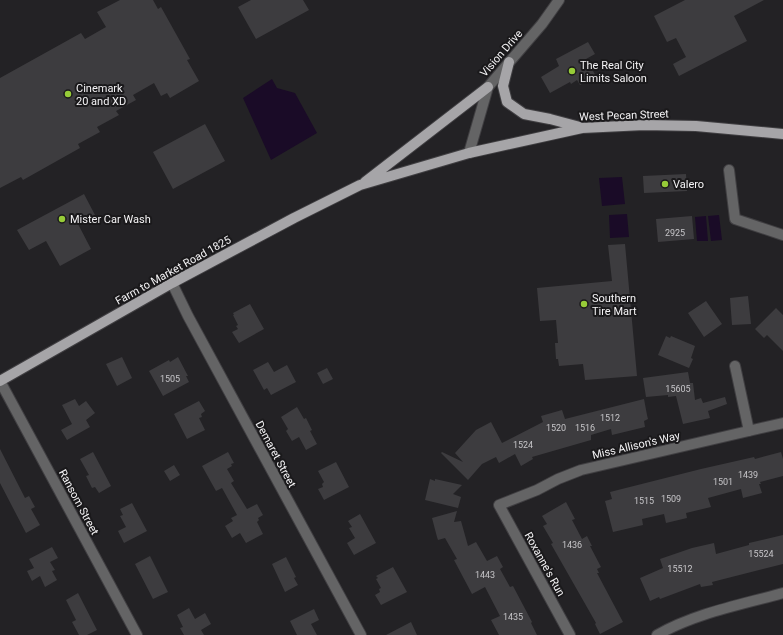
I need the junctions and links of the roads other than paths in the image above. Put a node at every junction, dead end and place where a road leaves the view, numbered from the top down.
1 (559, 0) edge
2 (509, 62) junction
3 (488, 87) junction
4 (582, 128) junction
5 (783, 134) edge
6 (469, 153) junction
7 (729, 170) dead end
8 (360, 185) junction
9 (783, 235) edge
10 (172, 283) junction
11 (734, 366) dead end
12 (0, 381) edge
13 (783, 423) edge
14 (749, 432) junction
15 (499, 505) joint
16 (783, 593) edge
17 (137, 635) edge
18 (361, 635) edge
19 (570, 635) edge
20 (657, 635) edge

1 - 2 street, Vision Drive
2 - 3 street, Vision Drive
2 - 4 main road
3 - 6 street, Vision Drive
3 - 8 main road
4 - 5 main road, West Pecan Street
4 - 6 main road, West Pecan Street
6 - 8 main road, West Pecan Street
7 - 9 street
8 - 10 main road, Farm to Market Road 1825
10 - 12 main road, Farm to Market Road 1825
10 - 18 street, Demaret Street
11 - 14 street
12 - 17 street, Ransom Street
13 - 14 street, Miss Allison's Way
14 - 15 street, Miss Allison's Way
15 - 19 street, Roxanne's Run
16 - 20 street

